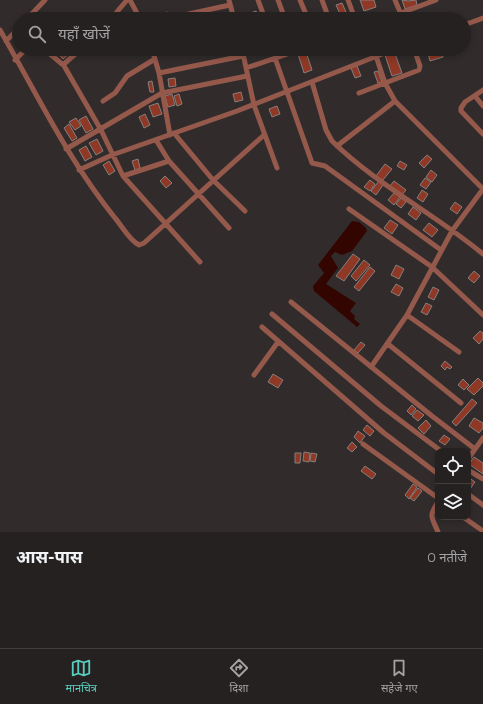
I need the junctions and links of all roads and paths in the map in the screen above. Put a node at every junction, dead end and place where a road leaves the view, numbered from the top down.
1 (45, 0) edge
2 (128, 0) edge
3 (258, 0) edge
4 (278, 0) edge
5 (300, 0) edge
6 (322, 0) edge
7 (348, 0) edge
8 (396, 0) edge
9 (436, 0) edge
10 (230, 2) edge
11 (34, 12) edge
12 (117, 12) edge
13 (136, 12) edge
14 (193, 12) edge
15 (232, 12) edge
16 (262, 12) edge
17 (283, 12) edge
18 (305, 12) edge
19 (327, 12) edge
20 (352, 12) edge
21 (400, 12) edge
22 (410, 12) edge
23 (483, 18) edge
24 (471, 22) edge
25 (0, 30) edge
26 (12, 35) edge
27 (6, 41) junction
28 (12, 54) edge
29 (13, 56) edge
30 (19, 56) edge
31 (53, 56) edge
32 (73, 56) edge
33 (154, 56) edge
34 (243, 56) joint
35 (280, 56) edge
36 (376, 56) joint
37 (416, 56) edge
38 (277, 57) junction
39 (155, 59) junction
40 (15, 60) junction
41 (63, 64) junction
42 (246, 68) junction
43 (159, 73) junction
44 (247, 76) junction
45 (312, 82) junction
46 (385, 83) junction
47 (483, 90) edge
48 (287, 92) junction
49 (162, 93) junction
50 (359, 93) dead end
51 (475, 96) junction
52 (103, 101) dead end
53 (395, 101) junction
54 (254, 104) junction
55 (483, 106) edge
56 (101, 130) junction
57 (172, 134) junction
58 (483, 134) edge
59 (264, 135) junction
60 (156, 140) junction
61 (337, 146) junction
62 (66, 149) junction
63 (112, 155) junction
64 (169, 161) junction
65 (277, 168) dead end
66 (79, 170) junction
67 (123, 176) junction
68 (213, 180) junction
69 (483, 189) edge
70 (197, 193) junction
71 (349, 209) dead end
72 (244, 211) dead end
73 (166, 223) junction
74 (229, 228) dead end
75 (452, 231) junction
76 (441, 250) junction
77 (483, 254) edge
78 (200, 262) dead end
79 (432, 267) junction
80 (292, 302) dead end
81 (272, 314) dead end
82 (407, 315) junction
83 (483, 315) edge
84 (262, 327) dead end
85 (278, 342) junction
86 (388, 344) junction
87 (458, 352) dead end
88 (371, 367) junction
89 (254, 375) dead end
90 (461, 403) dead end
91 (483, 438) edge
92 (363, 444) dead end
93 (437, 448) edge
94 (475, 449) junction
95 (471, 455) edge
96 (435, 472) edge
97 (471, 472) edge
98 (483, 480) edge
99 (435, 496) edge
100 (471, 496) edge
101 (483, 505) edge
102 (435, 507) edge
103 (467, 520) edge
104 (439, 531) edge
105 (483, 531) edge

1 - 11 street
2 - 12 street
2 - 13 street
3 - 16 street
4 - 17 street
5 - 18 street
6 - 19 street
7 - 20 street
8 - 21 street
9 - 22 street
10 - 14 street
10 - 15 street
23 - 24 street
25 - 27 street
26 - 27 street
27 - 28 street
29 - 40 street
30 - 40 street
31 - 41 street
32 - 41 street
33 - 39 street
34 - 42 street
34 - 43 street
35 - 38 street
36 - 45 street
36 - 46 street
37 - 46 street
38 - 42 street
38 - 48 street
39 - 43 street
39 - 52 street
40 - 62 street
41 - 56 street
42 - 44 street
43 - 49 street
44 - 49 street
44 - 54 street
45 - 48 street
45 - 61 street
46 - 50 street
46 - 53 street
47 - 51 street
48 - 54 street
48 - 76 street
49 - 56 street
49 - 57 street
51 - 55 street
51 - 58 street
53 - 61 street
53 - 69 street
54 - 57 street
54 - 59 street
56 - 62 street
56 - 63 street
57 - 60 street
57 - 68 street
59 - 65 street
59 - 68 street
60 - 63 street
60 - 64 street
61 - 75 street
62 - 66 street
63 - 66 street
63 - 67 street
64 - 67 street
64 - 70 street
66 - 73 street
67 - 73 street
68 - 70 street
68 - 72 street
69 - 75 street
70 - 73 street
70 - 74 street
71 - 79 street
73 - 78 street
75 - 76 street
75 - 77 street
76 - 79 street
79 - 82 street
79 - 83 street
80 - 88 street
81 - 93 street
82 - 86 street
82 - 87 street
84 - 85 street
85 - 89 street
85 - 96 street
86 - 88 street
86 - 90 street
88 - 94 street
91 - 94 street
92 - 99 street
94 - 95 street
97 - 98 street
100 - 101 street
102 - 104 street
103 - 105 street

